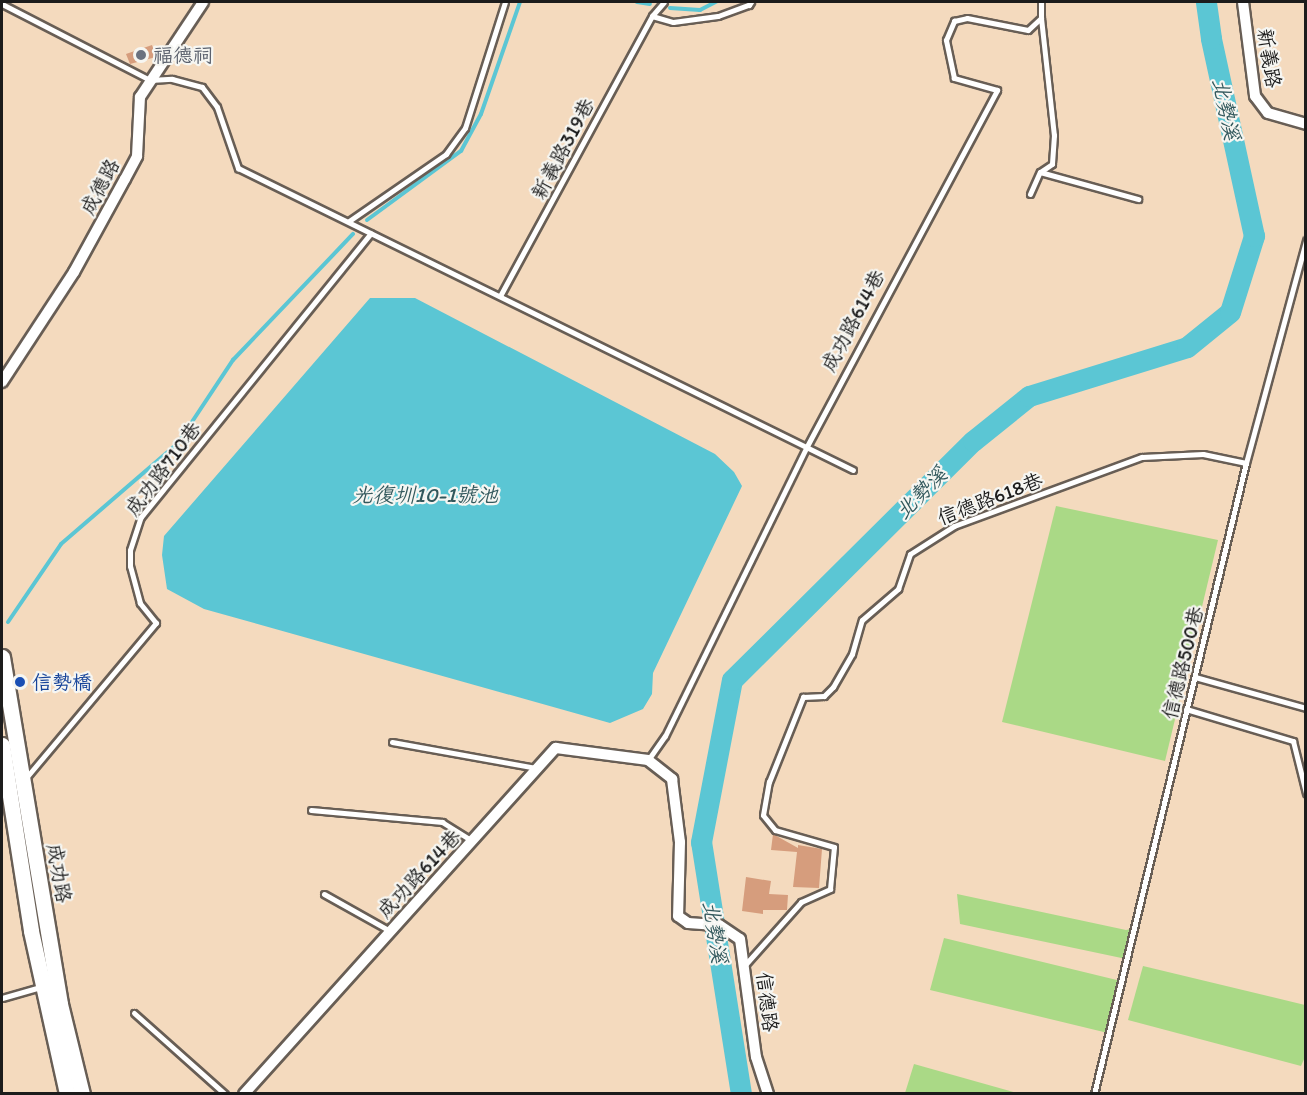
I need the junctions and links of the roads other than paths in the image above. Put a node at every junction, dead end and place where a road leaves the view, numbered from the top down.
1 (203, 2) edge
2 (504, 2) edge
3 (664, 2) edge
4 (751, 2) edge
5 (1041, 2) edge
6 (1243, 2) edge
7 (2, 4) edge
8 (652, 16) junction
9 (1041, 18) junction
10 (150, 80) junction
11 (1305, 124) edge
12 (1040, 172) junction
13 (1030, 194) dead end
14 (1138, 199) dead end
15 (349, 221) junction
16 (371, 233) junction
17 (1305, 240) edge
18 (500, 296) junction
19 (2, 382) edge
20 (806, 448) junction
21 (1246, 464) junction
22 (854, 470) dead end
23 (2, 657) edge
24 (1195, 677) junction
25 (1305, 708) edge
26 (1186, 709) junction
27 (392, 742) dead end
28 (2, 745) edge
29 (648, 760) junction
30 (537, 769) junction
31 (16, 783) junction
32 (1305, 793) edge
33 (311, 810) dead end
34 (474, 842) junction
35 (324, 894) dead end
36 (390, 931) junction
37 (744, 966) junction
38 (50, 986) junction
39 (2, 999) edge
40 (134, 1013) dead end
41 (67, 1094) edge
42 (82, 1094) edge
43 (225, 1094) edge
44 (244, 1094) edge
45 (768, 1094) edge
46 (1094, 1094) edge

1 - 10 street, 成德路
2 - 15 lane
3 - 8 lane, 新義路319巷
4 - 8 lane
5 - 9 lane
6 - 11 street, 新義路
7 - 10 lane
8 - 18 lane, 新義路319巷
9 - 12 lane
9 - 20 lane, 成功路614巷
10 - 15 lane
10 - 19 street, 成德路
12 - 13 lane
12 - 14 lane
15 - 16 lane
16 - 18 lane
16 - 31 lane, 成功路710巷
17 - 21 lane, 信德路500巷
18 - 20 lane
20 - 22 lane
20 - 29 lane, 成功路614巷
21 - 24 lane, 信德路500巷
21 - 37 lane, 信德路618巷
23 - 31 street, 成功路
24 - 25 lane
24 - 26 lane, 信德路500巷
26 - 32 lane
26 - 46 lane, 信德路500巷
27 - 30 lane
28 - 31 street, 成功路
29 - 30 street, 成功路614巷
29 - 37 street, 信德路
30 - 34 street, 成功路614巷
31 - 38 street, 成功路
33 - 34 lane
34 - 36 street, 成功路614巷
35 - 36 lane
36 - 44 street, 成功路614巷
37 - 45 street, 信德路
38 - 39 lane
38 - 41 street, 成功路
38 - 42 street, 成功路
40 - 43 lane

